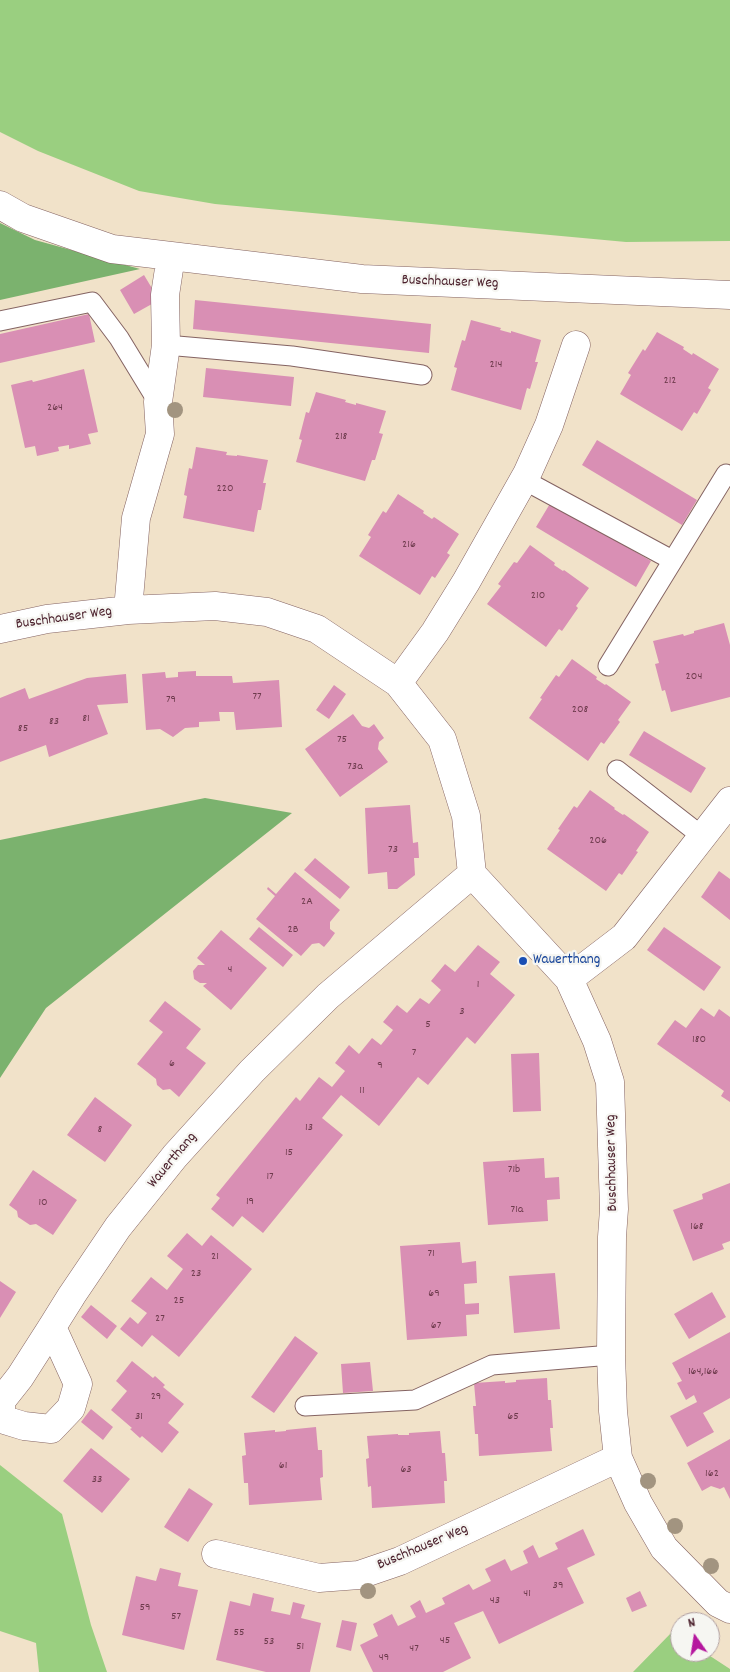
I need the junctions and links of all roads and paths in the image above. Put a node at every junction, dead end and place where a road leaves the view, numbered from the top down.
1 (0, 205) edge
2 (171, 256) junction
3 (730, 294) edge
4 (0, 321) edge
5 (166, 345) junction
6 (576, 345) dead end
7 (422, 375) dead end
8 (158, 402) junction
9 (726, 474) dead end
10 (524, 480) junction
11 (672, 560) junction
12 (128, 610) junction
13 (0, 629) edge
14 (608, 666) dead end
15 (398, 683) junction
16 (617, 770) dead end
17 (730, 801) edge
18 (703, 838) junction
19 (472, 874) junction
20 (569, 979) junction
21 (52, 1327) dead end
22 (611, 1355) junction
23 (305, 1406) dead end
24 (618, 1458) junction
25 (216, 1554) dead end
26 (730, 1609) edge

1 - 2 street, Buschhauser Weg
2 - 3 street, Buschhauser Weg
2 - 5 street, Buschhauser Weg
4 - 8 lane, Buschhauser Weg
5 - 7 lane
5 - 8 street, Buschhauser Weg
6 - 10 street
8 - 12 street, Buschhauser Weg
9 - 11 lane
10 - 11 lane
10 - 15 street
11 - 14 lane
12 - 13 street, Buschhauser Weg
12 - 15 street, Buschhauser Weg
15 - 19 street, Buschhauser Weg
16 - 18 lane
17 - 18 street
18 - 20 street
19 - 20 street, Buschhauser Weg
19 - 21 street, Wauerthang
20 - 22 street, Buschhauser Weg
22 - 23 lane
22 - 24 street, Buschhauser Weg
24 - 25 street, Buschhauser Weg
24 - 26 street, Buschhauser Weg

